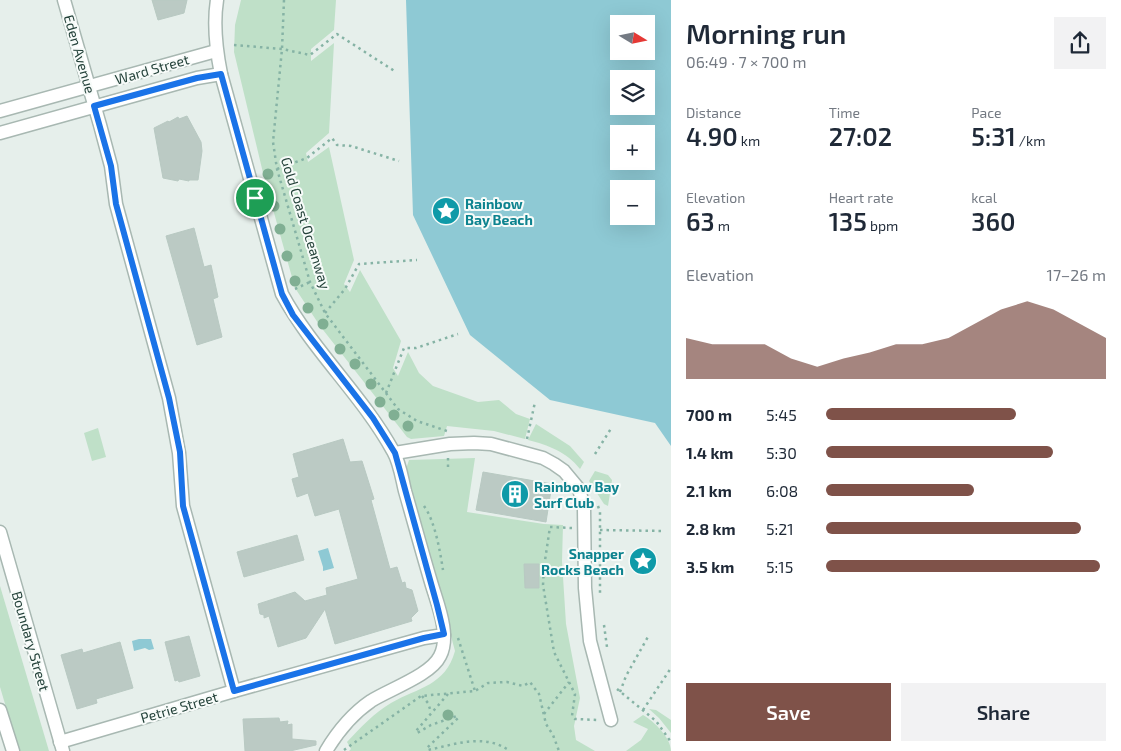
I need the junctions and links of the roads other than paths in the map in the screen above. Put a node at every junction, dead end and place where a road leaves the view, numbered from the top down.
1 (64, 0) edge
2 (217, 0) edge
3 (216, 51) junction
4 (221, 74) junction
5 (89, 86) junction
6 (94, 106) junction
7 (0, 111) edge
8 (0, 133) edge
9 (395, 453) junction
10 (0, 532) edge
11 (450, 632) junction
12 (234, 691) junction
13 (0, 710) edge
14 (612, 720) road end
15 (62, 746) edge
16 (13, 751) edge
17 (326, 751) edge

1 - 5 street, Eden Avenue
2 - 3 street
3 - 4 street
3 - 5 street, Ward Street
4 - 6 street, Ward Street
4 - 9 street
5 - 6 street, Eden Avenue
5 - 7 street, Ward Street
6 - 8 street, Ward Street
6 - 12 street, Eden Avenue
9 - 11 street
9 - 14 street
10 - 15 street, Boundary Street
11 - 12 street, Petrie Street
11 - 17 street
12 - 15 street, Petrie Street
13 - 16 street

